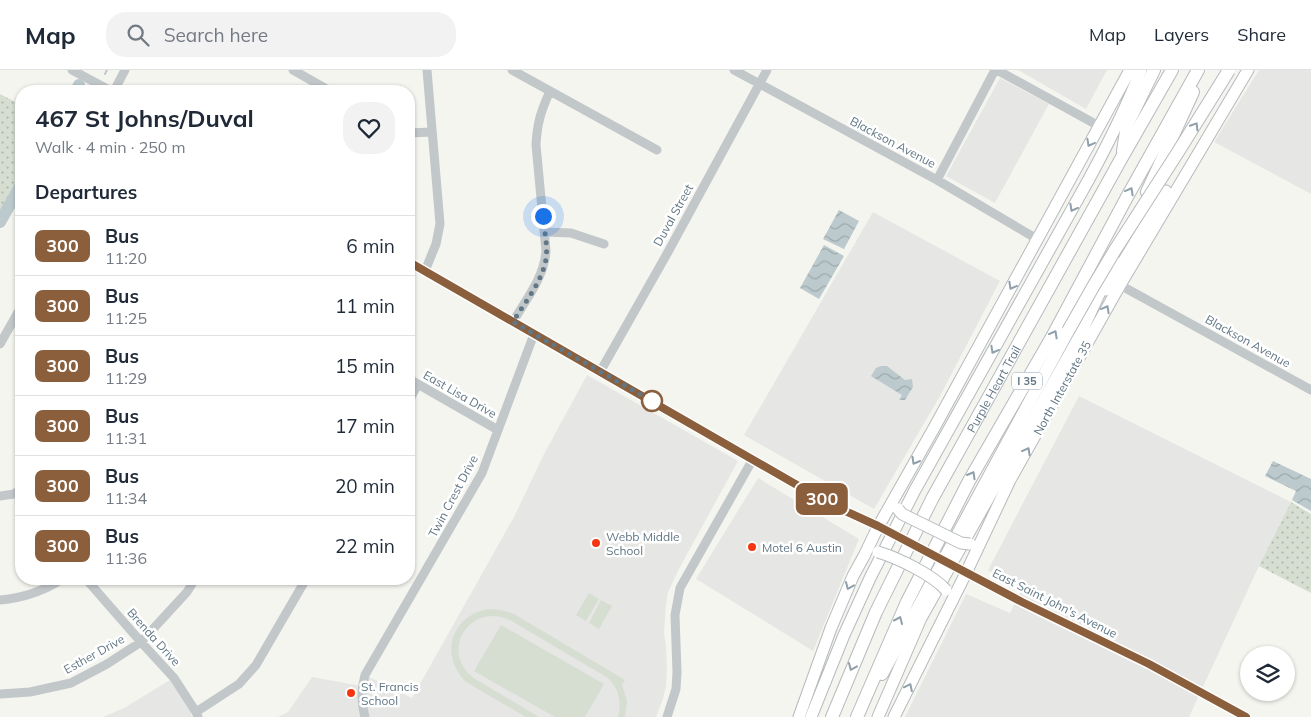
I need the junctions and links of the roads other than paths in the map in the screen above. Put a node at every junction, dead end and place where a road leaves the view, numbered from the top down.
1 (72, 70) edge
2 (125, 70) edge
3 (293, 70) edge
4 (427, 70) edge
5 (512, 70) edge
6 (734, 70) edge
7 (767, 70) edge
8 (996, 70) edge
9 (1130, 70) edge
10 (1141, 70) edge
11 (1154, 70) edge
12 (1172, 70) edge
13 (1198, 70) edge
14 (1202, 70) edge
15 (1229, 70) edge
16 (1248, 70) edge
17 (759, 84) junction
18 (101, 85) edge
19 (116, 85) edge
20 (319, 85) edge
21 (550, 91) junction
22 (1226, 104) junction
23 (1099, 126) junction
24 (431, 132) junction
25 (415, 133) edge
26 (657, 150) dead end
27 (1121, 159) junction
28 (937, 180) junction
29 (544, 232) junction
30 (1037, 239) junction
31 (604, 244) dead end
32 (415, 265) edge
33 (425, 271) junction
34 (1120, 285) junction
35 (15, 318) edge
36 (513, 322) junction
37 (1074, 333) junction
38 (534, 334) junction
39 (0, 344) edge
40 (600, 372) junction
41 (415, 382) edge
42 (418, 384) junction
43 (415, 390) edge
44 (1311, 390) edge
45 (498, 430) junction
46 (753, 459) junction
47 (15, 493) edge
48 (895, 495) junction
49 (0, 496) edge
50 (878, 526) junction
51 (976, 542) junction
52 (864, 556) junction
53 (966, 573) junction
54 (50, 585) edge
55 (91, 585) edge
56 (191, 585) edge
57 (303, 585) edge
58 (0, 600) edge
59 (949, 607) junction
60 (141, 642) junction
61 (0, 694) edge
62 (866, 696) junction
63 (197, 715) edge
64 (364, 717) edge
65 (667, 717) edge
66 (799, 717) edge
67 (811, 717) edge
68 (832, 717) edge
69 (857, 717) edge
70 (878, 717) edge
71 (894, 717) edge
72 (1246, 717) edge

1 - 18 street
2 - 19 street
3 - 20 street
4 - 24 street
5 - 21 street
6 - 17 street, Blackson Avenue
7 - 17 street, Duval Street
8 - 23 street
8 - 28 street
9 - 23 main road
10 -> 67 main road
11 - 27 highway
12 - 27 highway, Purple Heart Trail / I 35
62 -> 13 highway, Purple Heart Trail / I 35
14 - 37 highway
37 -> 15 highway, bridge
16 - 22 main road, North Interstate 35
17 - 28 street, Blackson Avenue
17 - 40 street, Duval Street
21 - 26 street
21 - 29 street
22 - 34 main road, North Interstate 35
22 - 37 main road
23 -> 30 main road
24 - 25 street
24 - 33 street
27 -> 68 highway, Purple Heart Trail / I 35
28 - 30 street, Blackson Avenue
29 - 31 street
29 - 36 street
30 -> 48 main road
32 - 33 street, East Saint John's Avenue
33 - 36 street, East Saint John's Avenue
34 - 44 street, Blackson Avenue
51 -> 34 main road, North Interstate 35
35 - 39 street
36 - 38 street, East Saint John's Avenue
37 - 62 highway
37 - 70 main road
38 - 40 street, East Saint John's Avenue
38 - 45 street, Twin Crest Drive
40 - 46 street, East Saint John's Avenue
41 - 42 street, East Lisa Drive
42 - 43 street
42 - 45 street, East Lisa Drive
45 - 64 street, Twin Crest Drive
46 - 50 street, East Saint John's Avenue
46 - 65 street
47 - 49 street
48 - 50 main road
48 - 51 main road, bridge
50 - 52 main road
50 - 53 street, East Saint John's Avenue, bridge
51 - 53 main road, North Interstate 35
52 - 59 main road, bridge
52 -> 66 main road
53 - 59 main road, North Interstate 35
53 - 72 street, East Saint John's Avenue
54 - 58 street
55 - 60 street, Brenda Drive
56 - 60 street, Esther Drive
57 - 63 street
71 -> 59 main road, North Interstate 35
60 - 61 street, Esther Drive
60 - 63 street, Brenda Drive
62 - 69 highway, Purple Heart Trail / I 35

